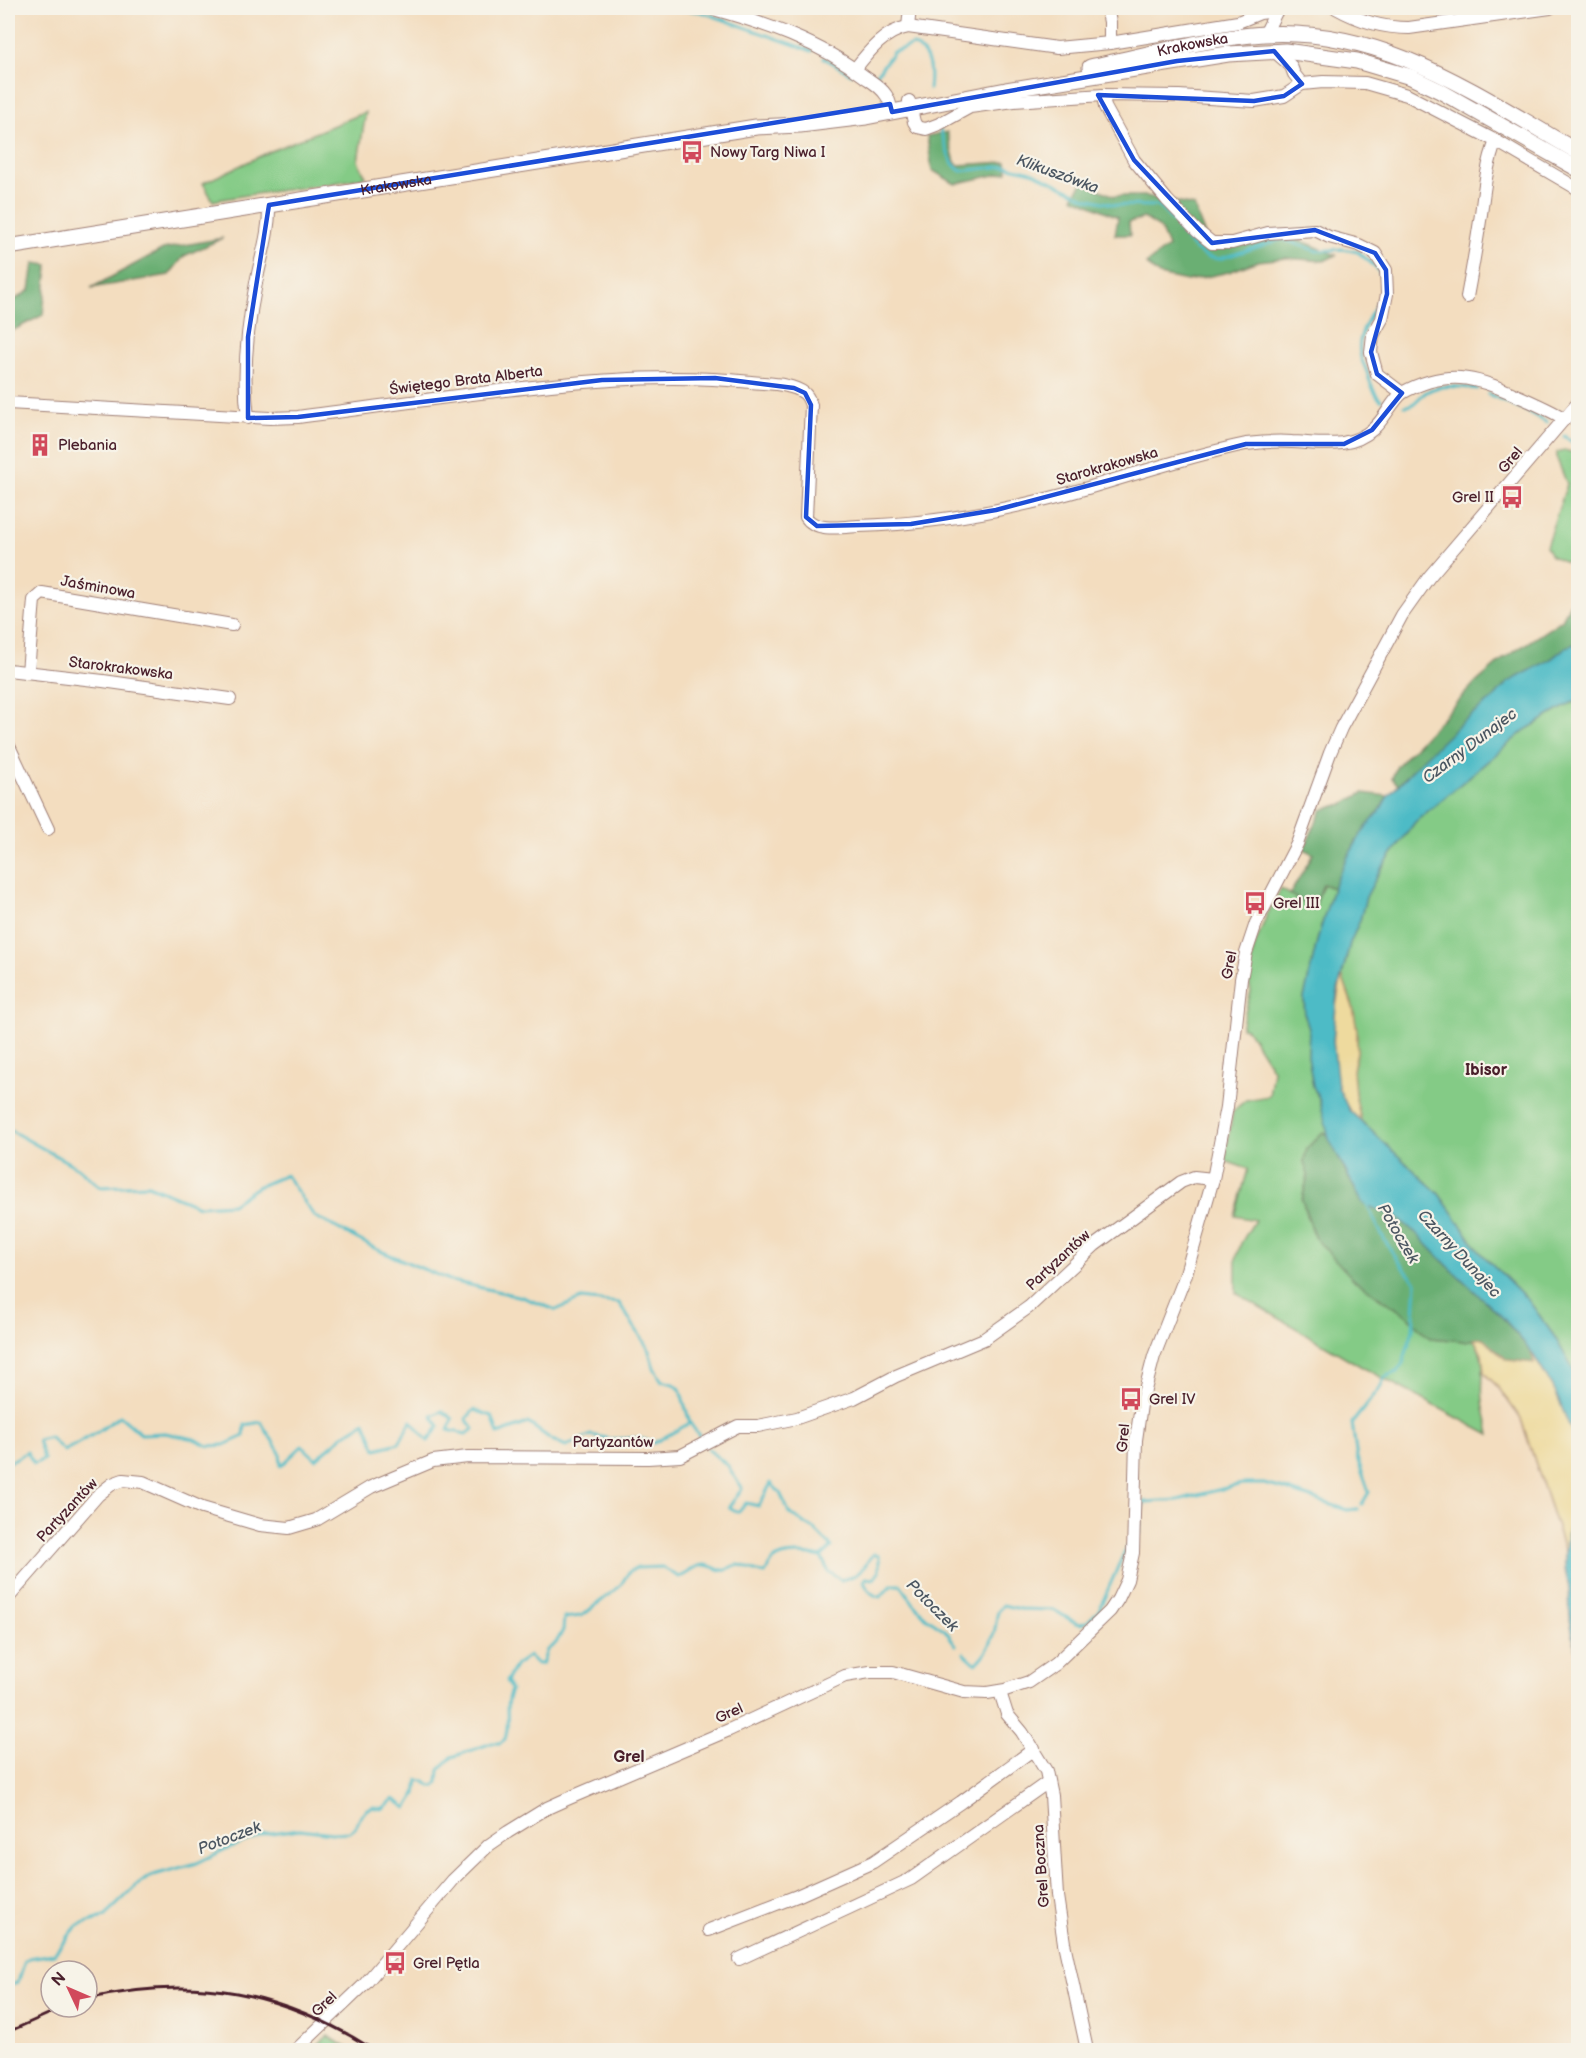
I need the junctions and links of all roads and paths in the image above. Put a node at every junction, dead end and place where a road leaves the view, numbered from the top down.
1 (710, 8) edge
2 (910, 8) edge
3 (1107, 8) edge
4 (1336, 8) edge
5 (1550, 8) edge
6 (1278, 9) edge
7 (908, 27) junction
8 (1265, 34) junction
9 (1289, 34) junction
10 (1110, 43) junction
11 (1274, 51) junction
12 (1300, 51) junction
13 (1291, 66) junction
14 (855, 69) junction
15 (1302, 84) junction
16 (1103, 95) junction
17 (910, 105) junction
18 (891, 108) junction
19 (1496, 141) junction
20 (1578, 152) edge
21 (1578, 170) edge
22 (1578, 189) edge
23 (269, 205) junction
24 (8, 247) edge
25 (1467, 297) dead end
26 (1402, 393) junction
27 (8, 403) edge
28 (1578, 403) edge
29 (248, 418) junction
30 (1565, 419) junction
31 (805, 514) joint
32 (232, 625) dead end
33 (8, 670) edge
34 (28, 672) junction
35 (230, 699) dead end
36 (8, 744) edge
37 (48, 829) dead end
38 (1213, 1179) junction
39 (8, 1598) edge
40 (1000, 1692) junction
41 (1034, 1749) junction
42 (1048, 1782) junction
43 (709, 1930) dead end
44 (739, 1959) dead end
45 (296, 2050) edge
46 (1087, 2050) edge

1 - 14 street
2 - 7 street
3 - 10 street
4 - 5 street
6 - 8 street
6 - 9 street
6 - 10 street
7 - 10 street
7 - 14 street
8 - 9 main road, Krakowska
8 - 17 main road, Krakowska
9 - 20 main road, Krakowska
11 - 12 main road, Krakowska
11 - 13 street
11 - 17 main road, Krakowska
12 - 13 street
12 - 21 main road, Krakowska
13 - 15 street
14 - 18 street
15 - 16 street
15 - 19 street
16 - 17 street
16 - 26 street
17 - 18 main road, Krakowska
18 - 23 main road, Krakowska
19 - 22 street
19 - 25 street
23 - 24 main road, Krakowska
23 - 29 street
26 - 30 street, Starokrakowska
26 - 31 street, Starokrakowska
27 - 29 street, Świętego Brata Alberta
28 - 30 street, Grel
29 - 31 street, Świętego Brata Alberta
30 - 38 street, Grel
32 - 34 street, Jaśminowa
33 - 34 street, Starokrakowska
34 - 35 street, Starokrakowska
36 - 37 street
38 - 39 street, Partyzantów
38 - 40 street, Grel
40 - 41 street, Grel Boczna
40 - 45 street, Grel
41 - 42 street, Grel Boczna
41 - 43 street
42 - 44 street
42 - 46 street, Grel Boczna

